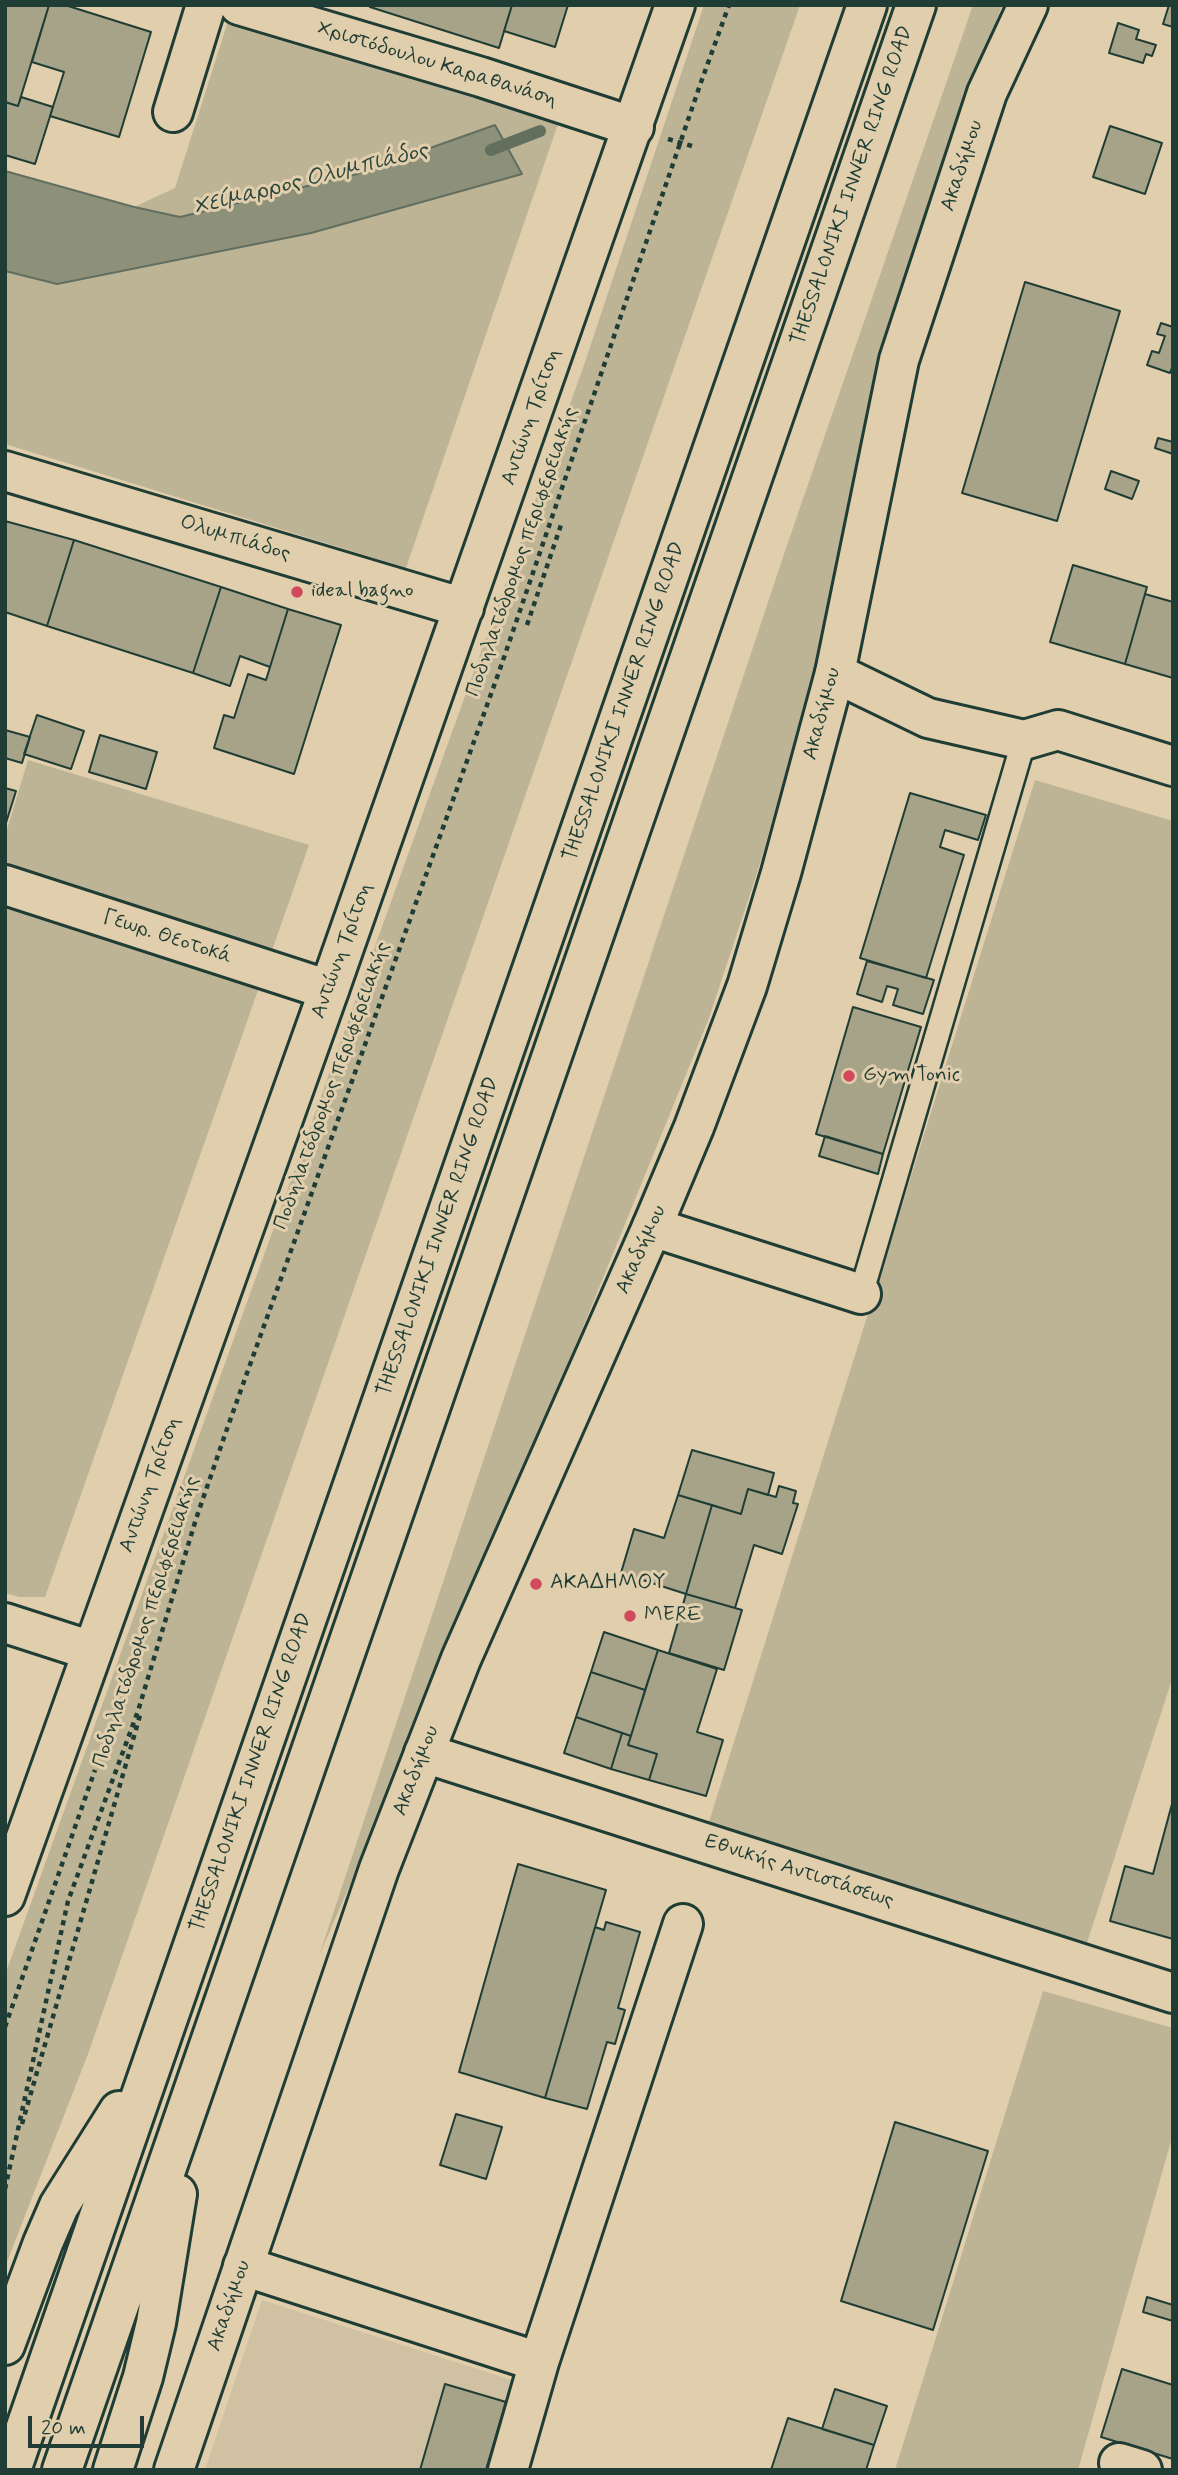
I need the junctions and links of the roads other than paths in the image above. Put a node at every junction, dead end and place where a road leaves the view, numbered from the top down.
1 (206, 5) edge
2 (239, 5) edge
3 (675, 5) edge
4 (867, 5) edge
5 (916, 5) edge
6 (1028, 5) edge
7 (173, 112) dead end
8 (634, 127) junction
9 (5, 471) edge
10 (464, 608) junction
11 (835, 673) junction
12 (1024, 740) junction
13 (1173, 766) edge
14 (5, 885) edge
15 (329, 990) junction
16 (652, 1227) junction
17 (860, 1294) joint
18 (5, 1623) edge
19 (92, 1651) junction
20 (424, 1753) junction
21 (5, 1896) edge
22 (683, 1924) dead end
23 (1173, 1993) edge
24 (154, 2056) junction
25 (195, 2088) junction
26 (243, 2266) junction
27 (5, 2345) edge
28 (539, 2362) junction
29 (11, 2470) edge
30 (62, 2470) edge
31 (113, 2470) edge
32 (174, 2470) edge
33 (508, 2470) edge

1 - 7 main road
2 - 8 main road, Χριστόδουλου Καραθανάση
3 - 8 main road, Αντώνη Τρίτση
4 - 24 main road, THESSALONIKI INNER RING ROAD
5 - 25 main road, THESSALONIKI INNER RING ROAD
6 - 11 main road, Ακαδήμου
8 - 10 main road, Αντώνη Τρίτση
9 - 10 main road, Ολυμπιάδος
10 - 15 main road, Αντώνη Τρίτση
11 - 12 main road
11 - 16 main road, Ακαδήμου
12 - 13 main road
12 - 17 lane
14 - 15 main road, Γεωρ. Θεοτοκά
15 - 19 main road, Αντώνη Τρίτση
16 - 17 main road
16 - 20 main road, Ακαδήμου
18 - 19 main road
19 - 21 main road, Αντώνη Τρίτση
20 - 23 main road, Εθνικής Αντιστάσεως
20 - 26 main road, Ακαδήμου
22 - 28 main road
24 - 27 main road
24 - 29 main road, THESSALONIKI INNER RING ROAD
25 - 30 main road, THESSALONIKI INNER RING ROAD
25 - 31 main road
26 - 28 main road
26 - 32 main road, Ακαδήμου
28 - 33 main road

